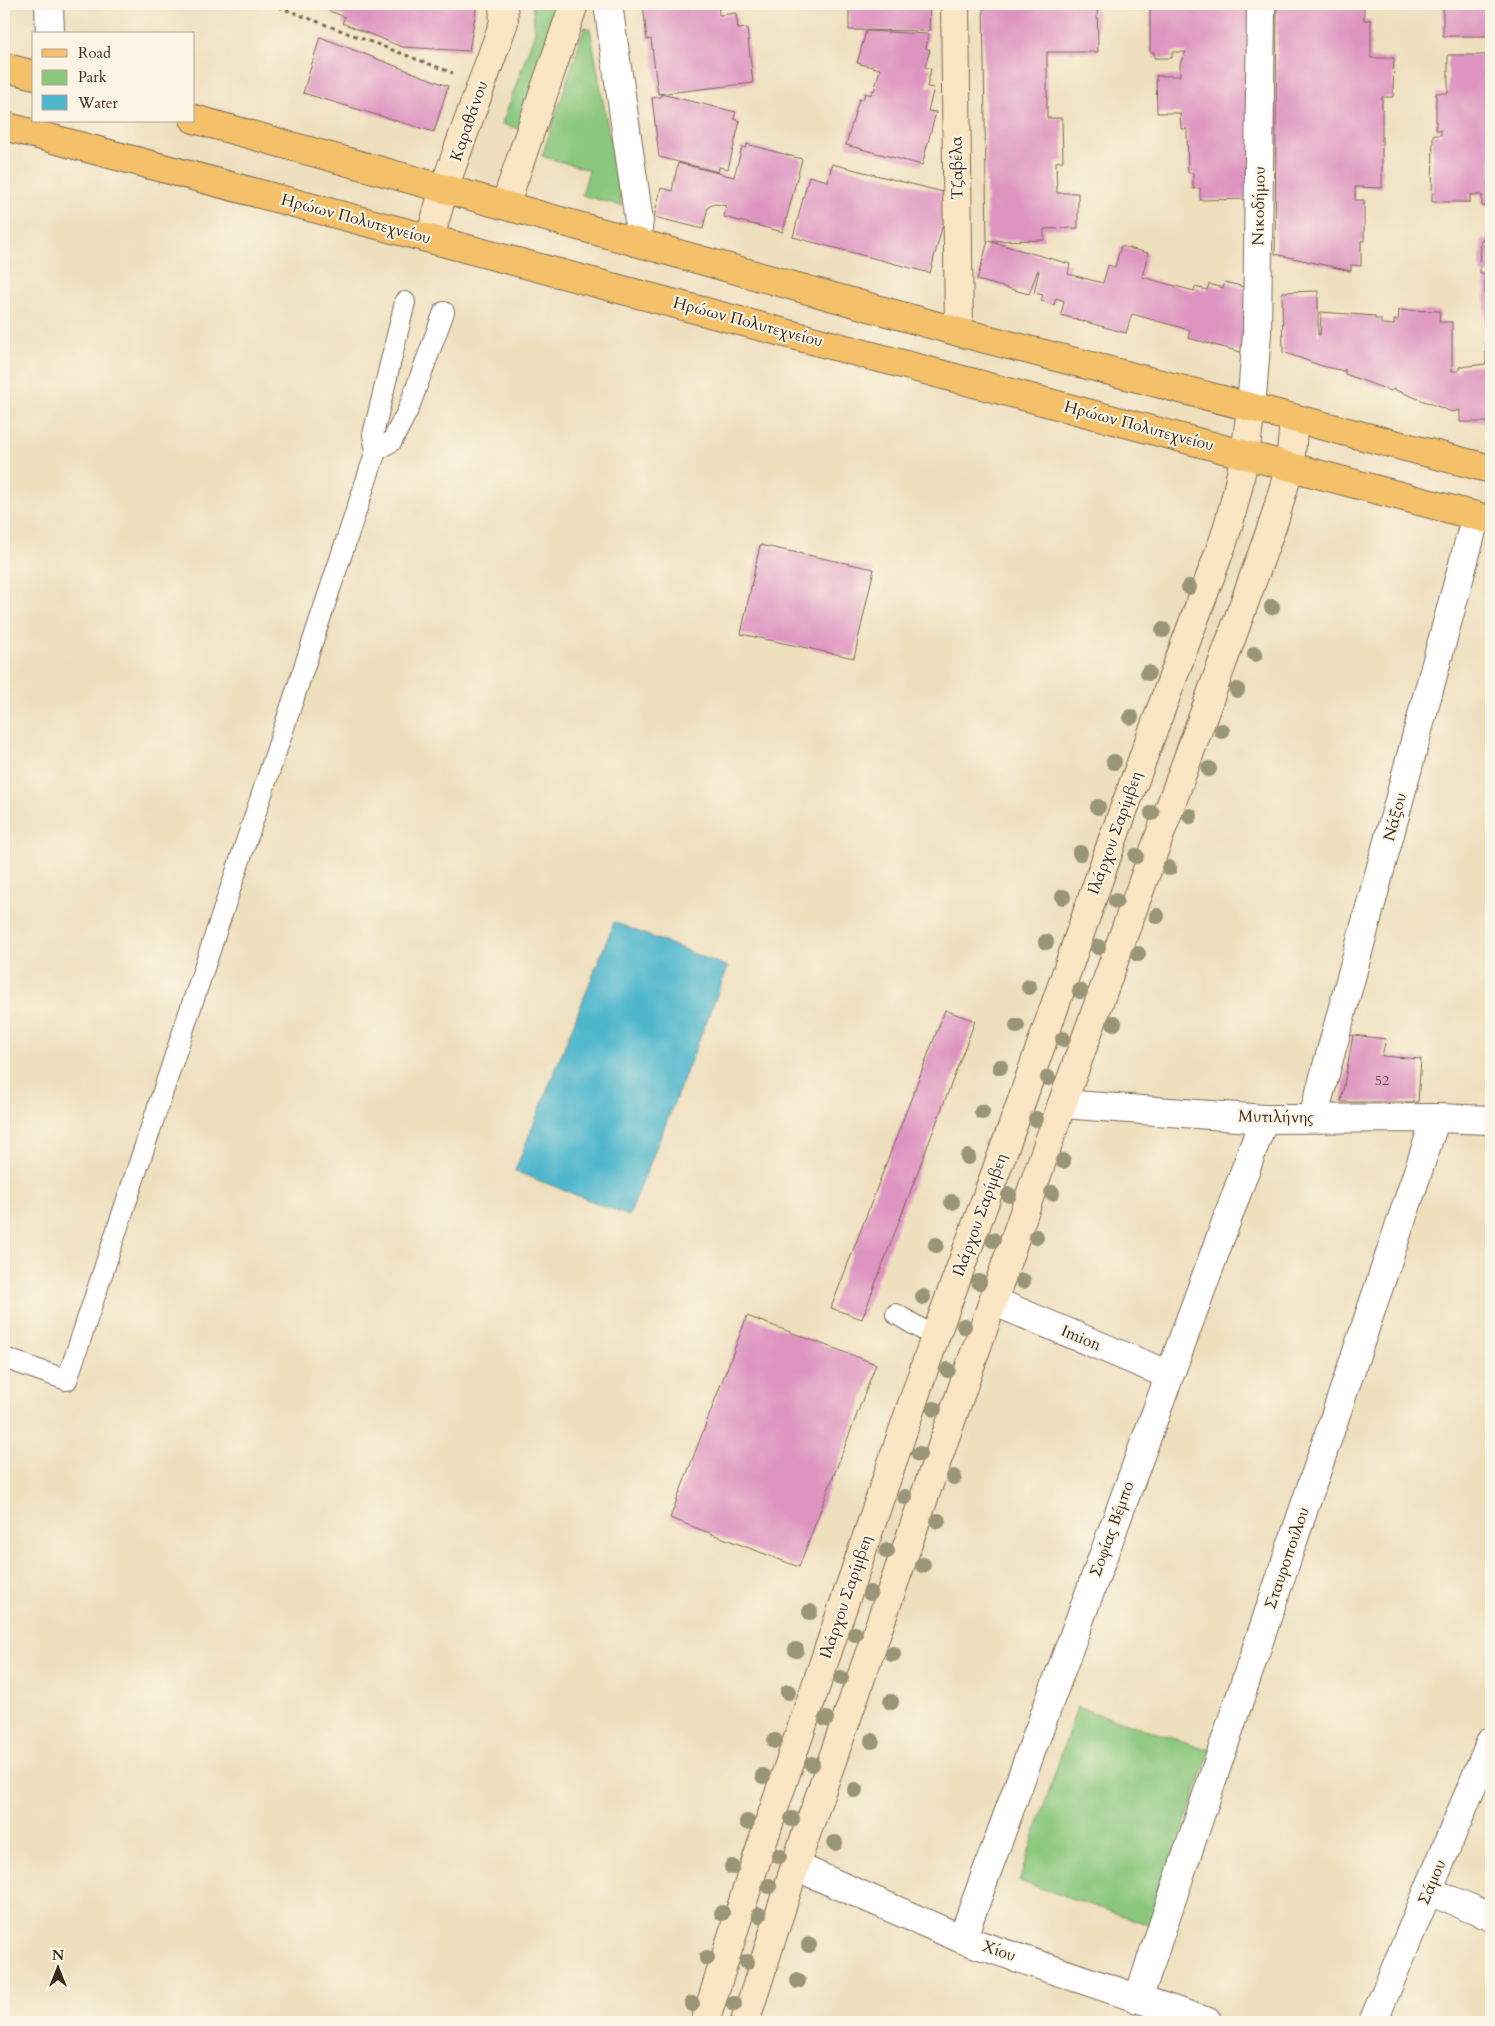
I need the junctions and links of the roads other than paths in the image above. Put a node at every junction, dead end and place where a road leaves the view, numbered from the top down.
1 (50, 4) edge
2 (503, 4) edge
3 (574, 4) edge
4 (608, 4) edge
5 (956, 4) edge
6 (1262, 4) edge
7 (50, 32) edge
8 (4, 67) edge
9 (32, 74) edge
10 (195, 119) edge
11 (4, 126) edge
12 (444, 188) junction
13 (505, 205) junction
14 (430, 238) junction
15 (636, 242) junction
16 (405, 302) dead end
17 (444, 312) dead end
18 (959, 332) junction
19 (1251, 408) junction
20 (1294, 419) junction
21 (376, 451) junction
22 (1246, 455) junction
23 (1290, 466) junction
24 (1491, 469) edge
25 (1484, 518) edge
26 (1062, 1104) junction
27 (1313, 1118) junction
28 (1436, 1118) junction
29 (1264, 1119) junction
30 (1491, 1120) edge
31 (993, 1301) junction
32 (896, 1314) dead end
33 (935, 1337) junction
34 (4, 1358) edge
35 (1169, 1375) junction
36 (1491, 1742) edge
37 (795, 1866) junction
38 (1428, 1891) junction
39 (1491, 1917) edge
40 (962, 1938) junction
41 (1138, 1999) junction
42 (705, 2022) edge
43 (745, 2022) edge
44 (1208, 2022) edge
45 (1373, 2022) edge

1 - 7 street
2 - 12 main road, Καραθάνου
3 - 13 main road
4 - 15 street
5 - 18 main road, Τζαβέλα
6 - 19 street, Νικοδήμου
8 - 9 main road
10 - 12 main road
11 - 14 main road, Ηρώων Πολυτεχνείου
12 - 13 main road
12 - 14 main road, Καραθάνου
13 - 15 main road
14 - 22 main road, Ηρώων Πολυτεχνείου
15 - 18 main road
16 - 21 lane
17 - 21 lane
18 - 19 main road
19 - 20 main road
19 - 22 main road, Ιλάρχου Σαρίμβεη
20 - 23 main road
20 - 24 main road
21 - 34 lane
22 - 23 main road, Ηρώων Πολυτεχνείου
22 - 33 main road, Ιλάρχου Σαρίμβεη
23 - 25 main road, Ηρώων Πολυτεχνείου
23 - 26 main road
25 - 27 street, Νάξου
26 - 29 street, Μυτιλήνης
26 - 31 main road
27 - 28 street, Μυτιλήνης
27 - 29 street, Μυτιλήνης
28 - 30 street, Μυτιλήνης
28 - 41 street, Σταυροπούλου
29 - 35 street, Σοφίας Βέμπο
31 - 35 street, Imion
31 - 37 main road
32 - 33 lane
33 - 42 main road, Ιλάρχου Σαρίμβεη
35 - 40 street, Σοφίας Βέμπο
36 - 38 street, Σάμου
37 - 40 street, Χίου
37 - 43 main road
38 - 39 street
38 - 45 street, Σάμου
40 - 41 street, Χίου
41 - 44 street, Χίου

